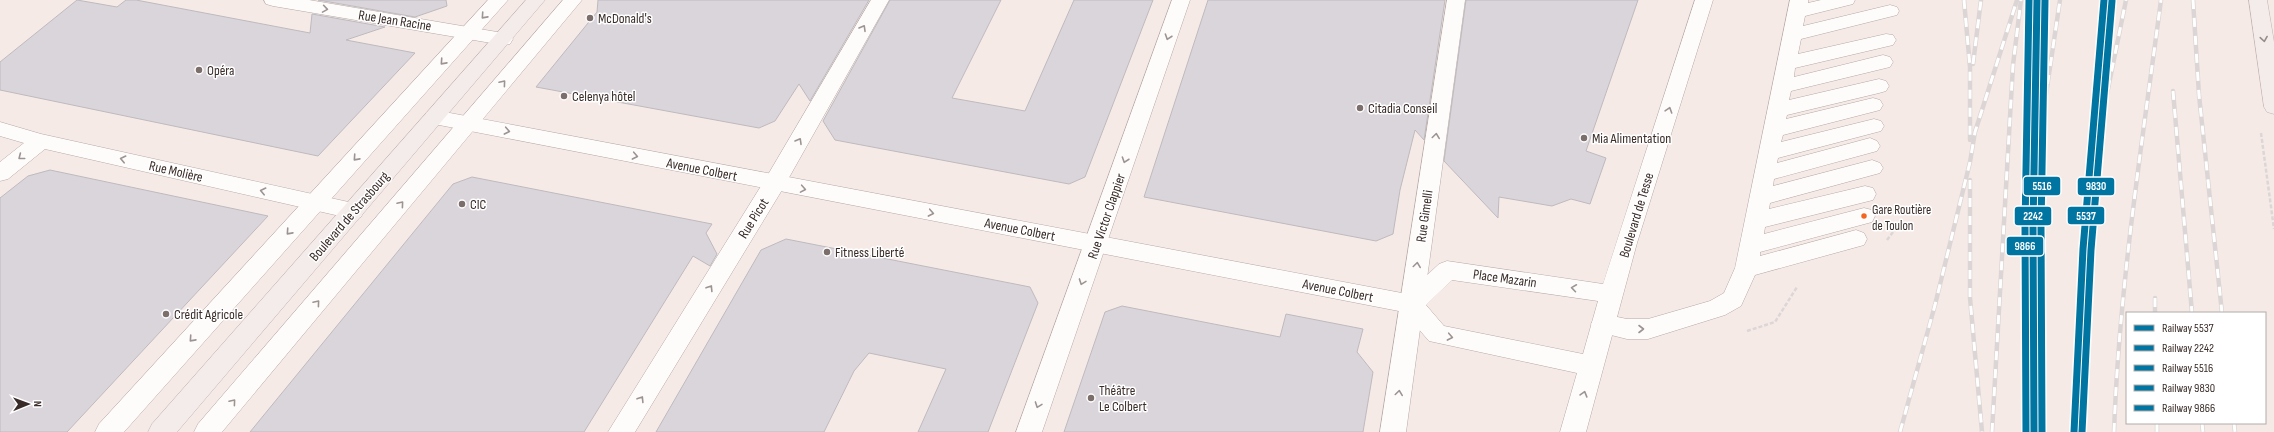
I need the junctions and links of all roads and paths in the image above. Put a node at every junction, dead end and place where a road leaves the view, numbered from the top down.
1 (273, 0) edge
2 (499, 0) edge
3 (536, 0) edge
4 (573, 0) edge
5 (880, 0) edge
6 (1181, 0) edge
7 (1456, 0) edge
8 (1704, 0) edge
9 (1846, 0) edge
10 (2258, 0) edge
11 (1798, 6) edge
12 (1890, 11) dead end
13 (469, 33) junction
14 (1792, 35) junction
15 (503, 39) junction
16 (1886, 40) dead end
17 (1883, 62) dead end
18 (1786, 64) junction
19 (1781, 87) junction
20 (2274, 107) edge
21 (1777, 110) junction
22 (434, 117) junction
23 (469, 124) junction
24 (1874, 126) dead end
25 (0, 129) edge
26 (1772, 130) junction
27 (41, 141) junction
28 (1870, 146) dead end
29 (1768, 153) junction
30 (1872, 168) dead end
31 (0, 173) edge
32 (1764, 174) junction
33 (774, 184) junction
34 (1866, 194) dead end
35 (1759, 198) junction
36 (315, 203) junction
37 (353, 211) junction
38 (1864, 216) dead end
39 (1755, 221) junction
40 (1856, 239) dead end
41 (1096, 243) junction
42 (1750, 246) junction
43 (1746, 268) junction
44 (1612, 294) junction
45 (1412, 304) junction
46 (1603, 324) junction
47 (1592, 366) junction
48 (108, 432) edge
49 (161, 432) edge
50 (207, 432) edge
51 (621, 432) edge
52 (1029, 432) edge
53 (1393, 432) edge
54 (1573, 432) edge

1 -> 13 street, Rue Jean Racine
2 -> 13 street
3 - 15 main road, Boulevard de Strasbourg
23 -> 4 street
33 -> 5 street, Rue Picot
6 -> 41 street, Rue Victor Clappier
45 -> 7 street, Rue Gimelli
44 -> 8 street, Boulevard de Tesse
9 - 11 street
10 -> 20 main road
11 - 14 street
12 - 14 street
13 - 15 street, Rue Jean Racine
13 -> 36 street
14 - 18 street
15 - 22 main road, Boulevard de Strasbourg
16 - 18 street
17 - 19 street
18 - 19 street
19 - 21 street
21 - 26 street
21 - 26 street
22 - 23 street, Avenue Colbert
22 - 37 main road, Boulevard de Strasbourg
23 -> 33 street, Avenue Colbert
50 -> 23 street
24 - 29 street
25 - 27 street, Rue Molière
26 - 29 street
27 -> 31 street
36 -> 27 street, Rue Molière
28 - 32 street
29 - 32 street
30 - 35 street
32 - 35 street
33 -> 41 street, Avenue Colbert
51 -> 33 street, Rue Picot
34 - 39 street
35 - 39 street
36 - 37 street, Rue Molière
36 -> 48 street
37 - 49 main road, Boulevard de Strasbourg
38 - 42 street
39 - 42 street
40 - 43 street
41 - 45 street, Avenue Colbert
41 -> 52 street, Rue Victor Clappier
42 - 43 street
46 -> 43 street
44 -> 45 street, Place Mazarin
44 - 46 street, Boulevard de Tesse
45 -> 47 street
53 -> 45 street, Rue Gimelli
46 - 47 street, Boulevard de Tesse
54 -> 47 street, Boulevard de Tesse

